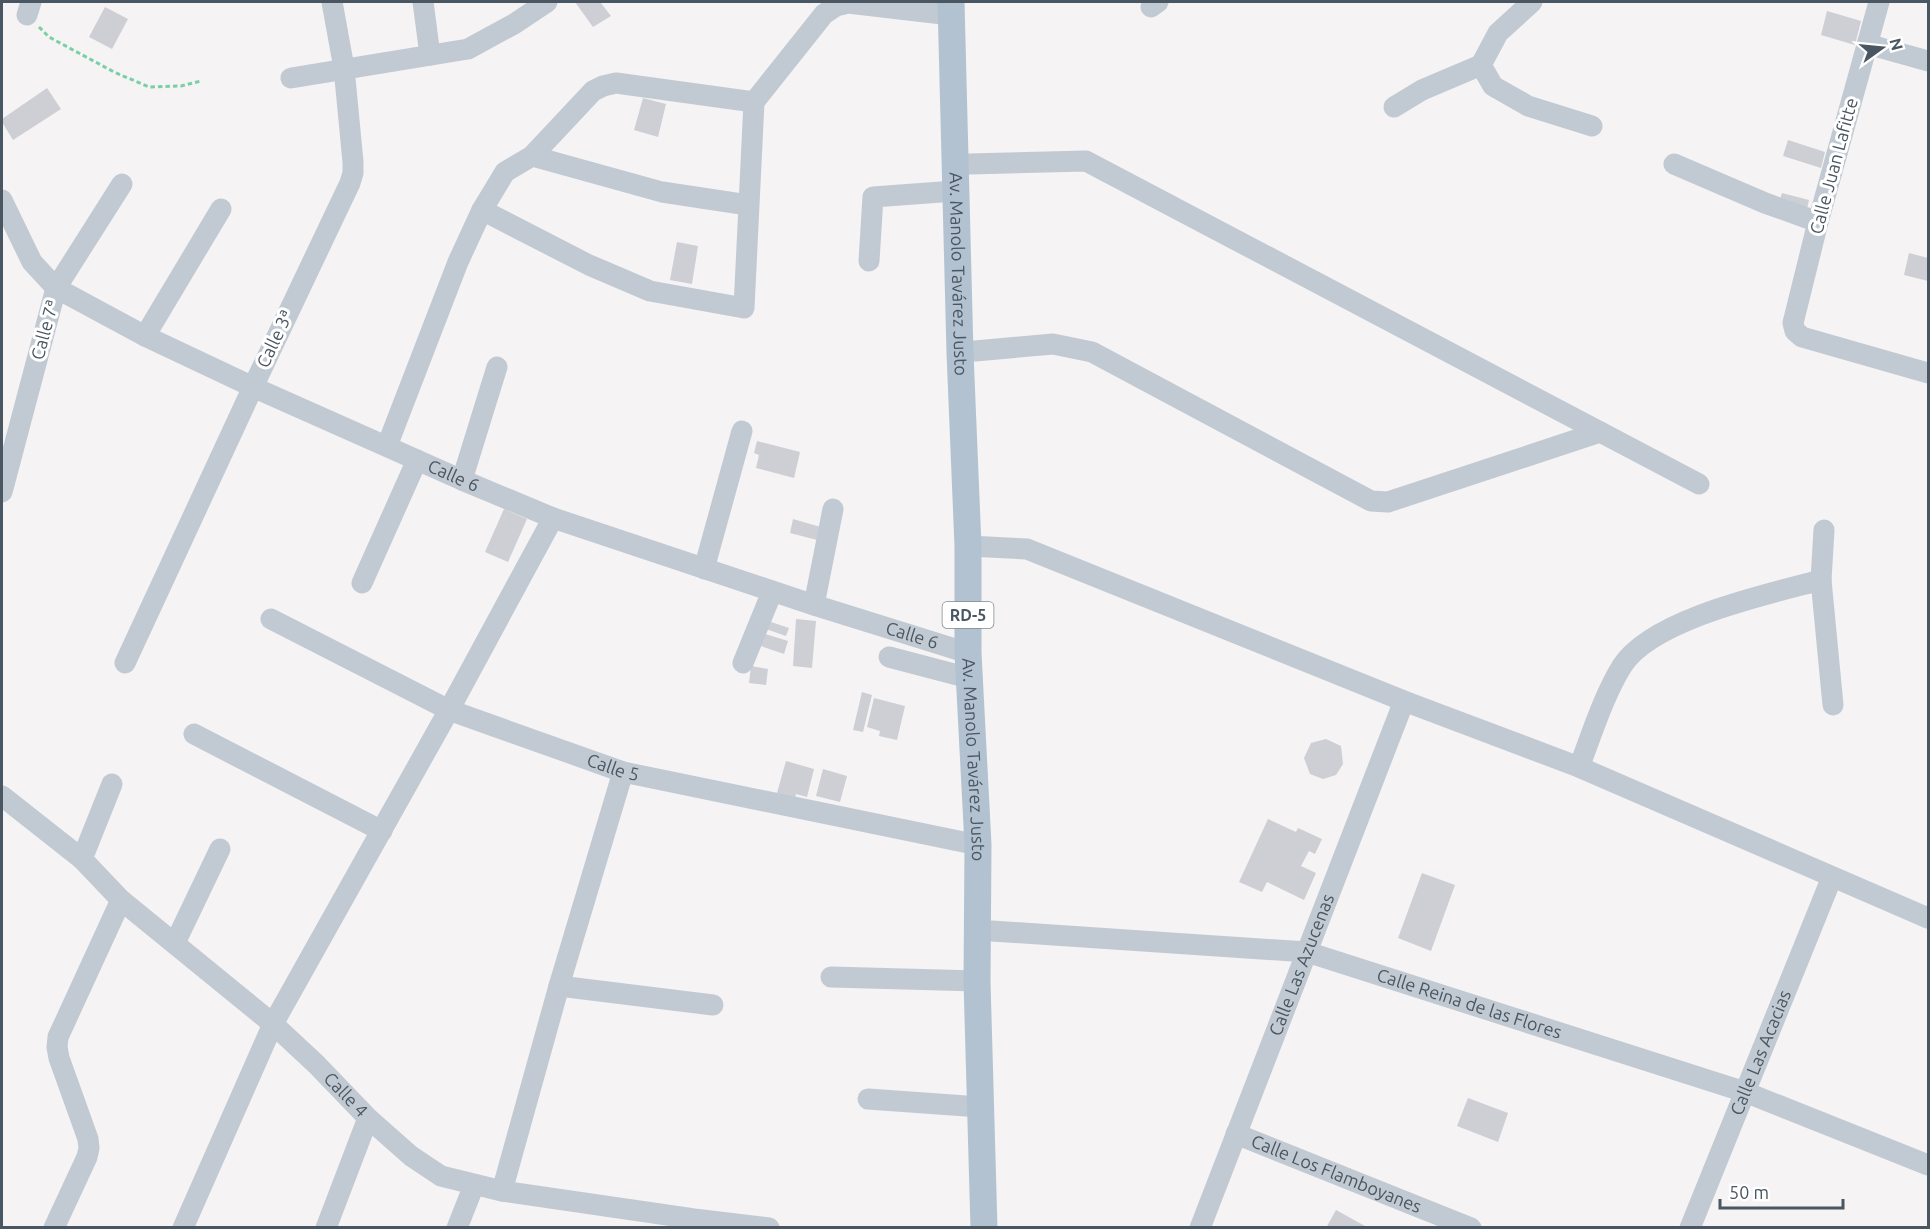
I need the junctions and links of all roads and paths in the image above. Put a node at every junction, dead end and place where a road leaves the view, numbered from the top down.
1 (333, 2) edge
2 (423, 2) edge
3 (547, 2) edge
4 (1532, 2) edge
5 (1876, 2) edge
6 (956, 6) edge
7 (29, 8) edge
8 (1867, 45) junction
9 (430, 56) junction
10 (1929, 61) edge
11 (1481, 65) junction
12 (344, 68) junction
13 (291, 78) dead end
14 (201, 81) dead end
15 (754, 102) junction
16 (1394, 106) dead end
17 (1592, 126) dead end
18 (532, 156) junction
19 (969, 164) junction
20 (1674, 164) dead end
21 (122, 184) dead end
22 (956, 191) junction
23 (748, 205) junction
24 (2, 207) edge
25 (221, 209) dead end
26 (483, 210) junction
27 (1818, 222) junction
28 (869, 261) dead end
29 (56, 288) junction
30 (145, 336) junction
31 (975, 351) junction
32 (496, 367) dead end
33 (1927, 369) edge
34 (253, 387) junction
35 (742, 431) dead end
36 (1600, 432) junction
37 (387, 446) junction
38 (417, 460) junction
39 (462, 480) junction
40 (1699, 484) dead end
41 (2, 492) edge
42 (833, 509) dead end
43 (553, 518) junction
44 (1824, 530) dead end
45 (975, 546) junction
46 (704, 569) junction
47 (1821, 580) junction
48 (362, 582) dead end
49 (772, 592) junction
50 (814, 605) junction
51 (271, 619) dead end
52 (889, 657) dead end
53 (125, 663) dead end
54 (743, 663) dead end
55 (968, 666) junction
56 (1404, 701) junction
57 (1833, 705) dead end
58 (449, 710) junction
59 (194, 734) dead end
60 (1579, 767) junction
61 (623, 772) junction
62 (112, 784) dead end
63 (2, 796) edge
64 (382, 831) junction
65 (978, 845) junction
66 (220, 849) dead end
67 (82, 859) junction
68 (1832, 878) junction
69 (121, 900) junction
70 (1929, 918) edge
71 (992, 931) junction
72 (175, 943) junction
73 (1307, 952) junction
74 (831, 977) dead end
75 (977, 981) junction
76 (559, 986) junction
77 (713, 1005) dead end
78 (273, 1024) junction
79 (1744, 1092) junction
80 (867, 1100) dead end
81 (980, 1107) junction
82 (369, 1118) junction
83 (1236, 1134) junction
84 (1929, 1165) edge
85 (474, 1185) junction
86 (502, 1191) junction
87 (1458, 1225) edge
88 (54, 1227) edge
89 (183, 1227) edge
90 (326, 1227) edge
91 (457, 1227) edge
92 (769, 1227) edge
93 (984, 1227) edge
94 (1000, 1227) edge
95 (1200, 1227) edge
96 (1690, 1227) edge

1 - 12 street, Calle 3ª
2 - 9 street
3 - 9 street
4 - 11 street
5 - 8 street, Calle Juan Lafitte
6 - 15 street
6 - 19 main road, Av. Manolo Tavárez Justo / RD-5
6 - 22 main road, Av. Manolo Tavárez Justo / RD-5
7 - 14 path
8 - 10 street
8 - 27 street, Calle Juan Lafitte
9 - 12 street
11 - 16 street
11 - 17 street
12 - 13 street
12 - 34 street, Calle 3ª
15 - 18 street
15 - 23 street
18 - 23 street
18 - 26 street
19 - 31 main road, Av. Manolo Tavárez Justo / RD-5
19 - 36 street
20 - 27 street
21 - 29 street, Calle 7ª
22 - 28 street
22 - 45 main road, Av. Manolo Tavárez Justo / RD-5
23 - 26 street
24 - 29 street, Calle 6
25 - 30 street
26 - 37 street
27 - 33 street, Calle Juan Lafitte
29 - 30 street, Calle 6
29 - 41 street, Calle 7ª
30 - 34 street, Calle 6
31 - 36 street
31 - 45 main road, Av. Manolo Tavárez Justo / RD-5
32 - 39 street
34 - 37 street, Calle 6
34 - 53 street, Calle 3ª
35 - 46 street
36 - 40 street
37 - 38 street, Calle 6
38 - 39 street, Calle 6
38 - 48 street
39 - 43 street, Calle 6
42 - 50 street
43 - 46 street, Calle 6
43 - 58 street
44 - 47 street
45 - 55 main road, Av. Manolo Tavárez Justo / RD-5
45 - 56 street
45 - 71 main road, Av. Manolo Tavárez Justo / RD-5
46 - 49 street, Calle 6
47 - 57 street
47 - 60 street
49 - 50 street, Calle 6
49 - 54 street
50 - 55 street, Calle 6
51 - 58 street, Calle 5
52 - 55 street
55 - 65 main road, Av. Manolo Tavárez Justo / RD-5
56 - 60 street
56 - 73 street, Calle Las Azucenas
58 - 61 street, Calle 5
58 - 64 street
59 - 64 street
60 - 68 street
61 - 65 street, Calle 5
61 - 76 street
62 - 67 street
63 - 67 street, Calle 4
64 - 78 street
65 - 75 main road, Av. Manolo Tavárez Justo / RD-5
66 - 72 street
67 - 69 street, Calle 4
68 - 70 street
68 - 79 street, Calle Las Acacias
69 - 72 street, Calle 4
69 - 88 street
71 - 73 street, Calle Reina de las Flores
71 - 94 main road, Av. Manolo Tavárez Justo / RD-5
72 - 78 street, Calle 4
73 - 79 street, Calle Reina de las Flores
73 - 83 street, Calle Las Azucenas
74 - 75 street
75 - 81 main road, Av. Manolo Tavárez Justo / RD-5
76 - 77 street
76 - 86 street
78 - 82 street, Calle 4
78 - 89 street
79 - 84 street, Calle Reina de las Flores
79 - 96 street, Calle Las Acacias
80 - 81 street
81 - 93 main road, Av. Manolo Tavárez Justo / RD-5
82 - 85 street, Calle 4
82 - 90 street
83 - 87 street, Calle Los Flamboyanes
83 - 95 street, Calle Las Azucenas
85 - 86 street, Calle 4
85 - 91 street
86 - 92 street, Calle 4

